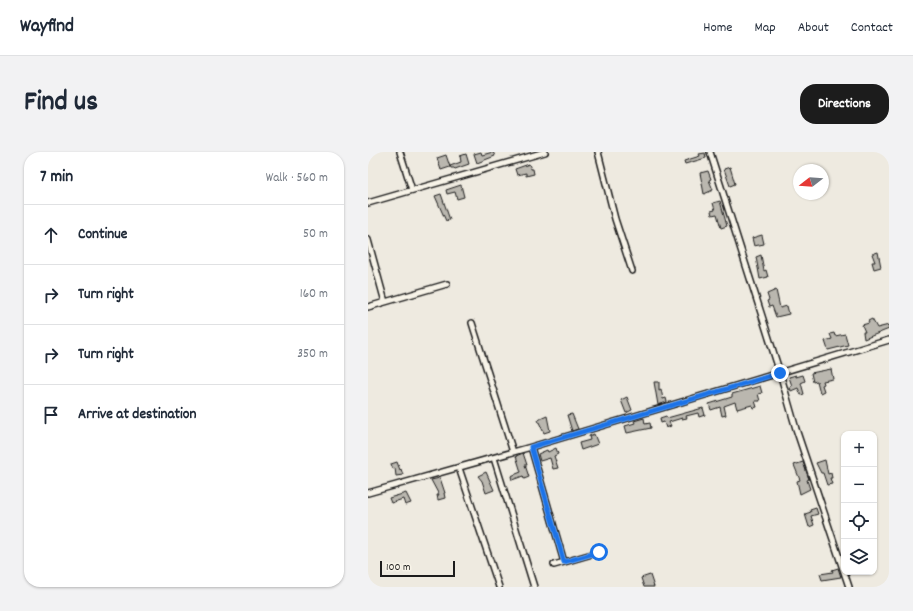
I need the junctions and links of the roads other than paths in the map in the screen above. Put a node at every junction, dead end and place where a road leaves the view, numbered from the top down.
1 (400, 152) edge
2 (545, 152) edge
3 (598, 152) edge
4 (710, 152) edge
5 (412, 190) junction
6 (368, 202) edge
7 (368, 240) edge
8 (632, 271) dead end
9 (447, 284) dead end
10 (385, 302) junction
11 (368, 307) edge
12 (472, 323) dead end
13 (889, 340) edge
14 (780, 373) junction
15 (531, 447) junction
16 (513, 452) junction
17 (494, 458) junction
18 (459, 468) junction
19 (368, 493) edge
20 (599, 552) dead end
21 (564, 562) junction
22 (841, 563) edge
23 (554, 565) dead end
24 (845, 575) edge
25 (499, 587) edge
26 (534, 587) edge
27 (849, 587) edge

1 - 5 street
2 - 5 street
3 - 8 street
4 - 14 street
5 - 6 street
7 - 10 street
9 - 10 street
10 - 11 street
12 - 16 street
13 - 14 street
14 - 15 street
14 - 22 street
15 - 16 street
15 - 21 street
16 - 17 street
17 - 18 street
17 - 26 street
18 - 19 street
18 - 25 street
20 - 21 street
21 - 23 street
24 - 27 street

